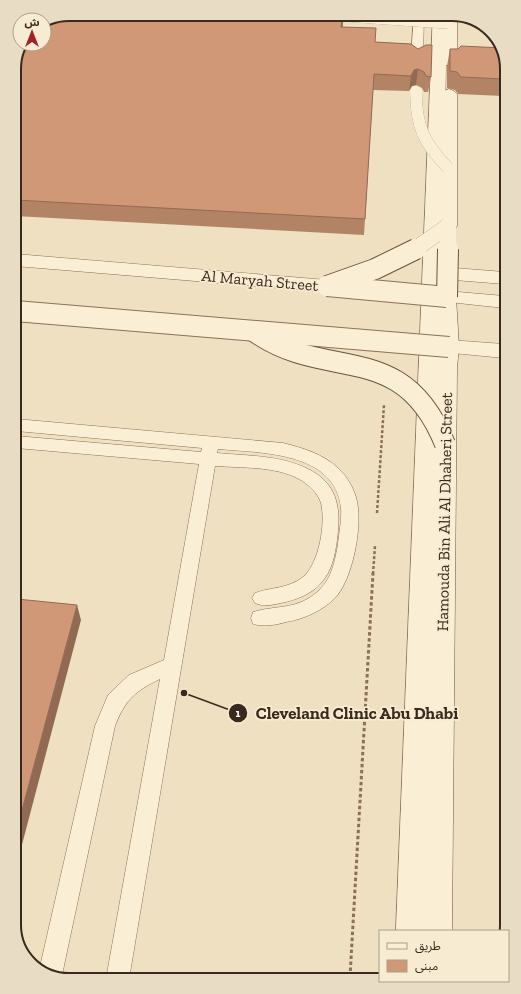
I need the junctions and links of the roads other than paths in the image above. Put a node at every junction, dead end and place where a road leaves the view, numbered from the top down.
1 (419, 21) edge
2 (447, 21) edge
3 (447, 21) edge
4 (418, 60) edge
5 (450, 62) edge
6 (416, 92) edge
7 (449, 94) edge
8 (448, 168) junction
9 (448, 226) junction
10 (21, 260) edge
11 (433, 272) junction
12 (500, 278) edge
13 (327, 286) junction
14 (447, 297) junction
15 (500, 302) edge
16 (21, 312) edge
17 (255, 332) junction
18 (449, 347) junction
19 (500, 351) edge
20 (21, 426) edge
21 (21, 442) edge
22 (445, 444) junction
23 (210, 451) junction
24 (261, 598) dead end
25 (260, 618) dead end
26 (172, 665) junction
27 (411, 930) edge
28 (437, 930) edge
29 (51, 969) edge
30 (119, 973) edge

1 - 4 lane
2 - 5 street
3 - 11 street
6 - 8 lane, bridge
7 - 8 street, Hamouda Bin Ali Al Dhaheri Street
8 - 9 street, Hamouda Bin Ali Al Dhaheri Street
9 - 13 street, bridge
9 - 14 street, Hamouda Bin Ali Al Dhaheri Street, bridge
10 - 13 street, Al Maryah Street
11 - 12 street
11 - 27 street
13 - 14 street, Al Maryah Street, bridge
14 - 15 street, Al Maryah Street
14 - 18 street, Hamouda Bin Ali Al Dhaheri Street
16 - 17 street, bridge
17 - 18 street, bridge
17 - 22 street, bridge
18 - 19 street
18 - 22 street, Hamouda Bin Ali Al Dhaheri Street
20 - 23 lane
21 - 23 lane
22 - 28 street, Hamouda Bin Ali Al Dhaheri Street
23 - 24 lane
23 - 25 lane
23 - 26 lane
26 - 29 lane
26 - 30 lane

